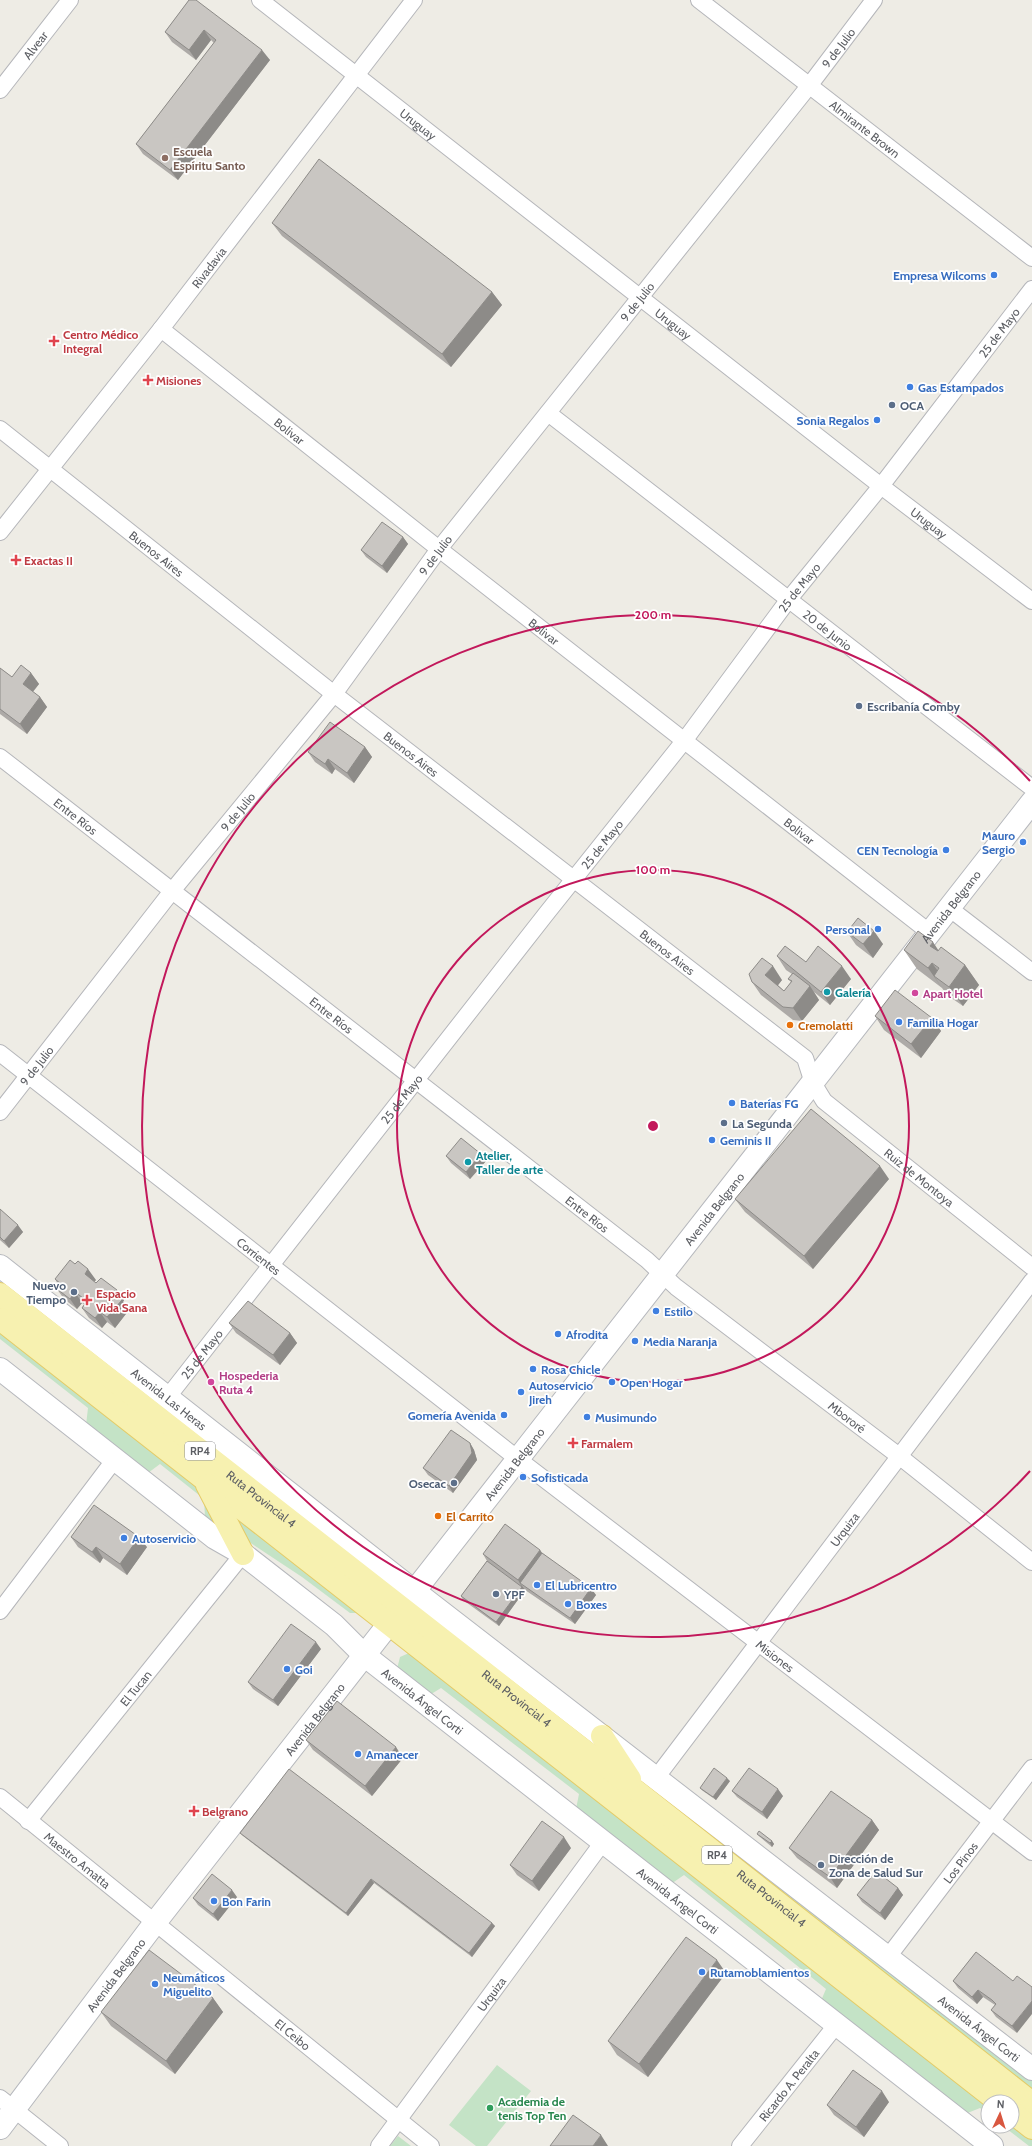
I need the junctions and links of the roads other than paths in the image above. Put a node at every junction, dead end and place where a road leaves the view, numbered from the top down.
1 (70, 0) edge
2 (260, 0) edge
3 (414, 0) edge
4 (699, 0) edge
5 (874, 0) edge
6 (355, 75) junction
7 (2, 83) edge
8 (809, 86) junction
9 (1032, 258) edge
10 (1032, 289) edge
11 (642, 297) junction
12 (161, 329) junction
13 (548, 413) junction
14 (0, 429) edge
15 (50, 467) junction
16 (881, 486) junction
17 (0, 532) edge
18 (438, 549) junction
19 (789, 599) junction
20 (1032, 601) edge
21 (334, 694) junction
22 (684, 741) junction
23 (0, 757) edge
24 (1032, 788) edge
25 (1032, 802) edge
26 (574, 879) junction
27 (172, 891) junction
28 (949, 908) junction
29 (929, 932) junction
30 (1032, 972) edge
31 (0, 1053) edge
32 (29, 1075) junction
33 (417, 1079) junction
34 (813, 1082) junction
35 (0, 1112) edge
36 (270, 1265) junction
37 (0, 1266) edge
38 (1032, 1267) edge
39 (661, 1274) junction
40 (1032, 1281) edge
41 (0, 1294) edge
42 (0, 1319) edge
43 (0, 1369) edge
44 (167, 1398) junction
45 (899, 1456) junction
46 (115, 1459) junction
47 (518, 1459) junction
48 (204, 1479) junction
49 (243, 1554) junction
50 (1032, 1562) edge
51 (414, 1590) junction
52 (0, 1611) edge
53 (395, 1616) junction
54 (759, 1644) junction
55 (364, 1655) junction
56 (602, 1736) junction
57 (1032, 1768) edge
58 (656, 1778) junction
59 (640, 1794) junction
60 (0, 1797) edge
61 (992, 1820) junction
62 (28, 1821) junction
63 (603, 1842) junction
64 (1032, 1852) edge
65 (154, 1924) junction
66 (888, 1957) junction
67 (836, 2024) junction
68 (1032, 2069) edge
69 (989, 2094) edge
70 (7, 2104) edge
71 (1032, 2104) edge
72 (1020, 2118) edge
73 (399, 2121) junction
74 (0, 2128) edge
75 (1032, 2128) edge
76 (60, 2146) edge
77 (379, 2146) edge
78 (431, 2146) edge
79 (740, 2146) edge
80 (992, 2146) edge

1 - 7 street, Alvear
2 - 6 street, Uruguay
3 - 6 street, Rivadavia
4 - 8 street, Almirante Brown
5 - 8 street, 9 de Julio
6 - 11 street, Uruguay
6 - 12 street, Rivadavia
8 - 9 street, Almirante Brown
8 - 11 street, 9 de Julio
10 - 16 street, 25 de Mayo
11 - 13 street, 9 de Julio
11 - 16 street, Uruguay
12 - 15 street, Rivadavia
12 - 18 street, Bolivar
13 - 18 street, 9 de Julio
13 - 19 street, 20 de Junio
14 - 15 street, Buenos Aires
15 - 17 street, Rivadavia
15 - 21 street, Buenos Aires
16 - 19 street, 25 de Mayo
16 - 20 street, Uruguay
18 - 21 street, 9 de Julio
18 - 22 street, Bolivar
19 - 22 street, 25 de Mayo
19 - 24 street, 20 de Junio
21 - 26 street, Buenos Aires
21 - 27 street, 9 de Julio
22 - 26 street, 25 de Mayo
22 - 29 street, Bolivar
23 - 27 street, Entre Ríos
25 - 28 main road, Avenida Belgrano
26 - 33 street, 25 de Mayo
26 - 34 street, Buenos Aires
27 - 32 street, 9 de Julio
27 - 33 street, Entre Ríos
28 - 29 main road, Avenida Belgrano
28 - 30 street
29 - 34 main road, Avenida Belgrano
31 - 32 street, Corrientes
32 - 35 street, 9 de Julio
32 - 36 street, Corrientes
33 - 36 street, 25 de Mayo
33 - 39 street, Entre Ríos
34 - 38 street, Ruiz de Montoya
34 - 39 main road, Avenida Belgrano
36 - 44 street, 25 de Mayo
36 - 47 street, Corrientes
37 - 44 main road, Avenida Las Heras
39 - 45 street, Mbororé
39 - 47 main road, Avenida Belgrano
40 - 45 street, Urquiza
41 - 53 main road, Ruta Provincial 4 / RP4
42 - 48 main road, Ruta Provincial 4 / RP4
43 - 46 main road
44 - 51 main road, Avenida Las Heras
45 - 50 street, Mbororé
45 - 54 street, Urquiza
46 - 49 main road
46 - 52 street
47 - 51 main road, Avenida Belgrano
47 - 54 street, Misiones
48 - 49 main road
48 - 53 main road, Ruta Provincial 4 / RP4
49 - 55 main road
49 - 62 street, El Tucan
51 - 53 main road, Avenida Belgrano
51 - 56 main road, Avenida Ángel Corti
53 - 55 main road, Avenida Belgrano
53 - 59 main road, Ruta Provincial 4 / RP4
53 - 69 main road, Ruta Provincial 4 / RP4
54 - 58 street, Urquiza
54 - 61 street, Misiones
55 - 63 main road, Avenida Ángel Corti
55 - 65 main road, Avenida Belgrano
56 - 58 main road, Avenida Ángel Corti
56 - 59 main road
57 - 61 street, Los Pinos
58 - 66 main road, Avenida Ángel Corti
59 - 71 main road, Ruta Provincial 4 / RP4
60 - 62 street, Maestro Amatta
61 - 64 street, Misiones
61 - 66 street, Los Pinos
62 - 65 street, Maestro Amatta
63 - 67 main road, Avenida Ángel Corti
63 - 73 street, Urquiza
65 - 70 main road, Avenida Belgrano
65 - 73 street, El Ceibo
66 - 68 main road, Avenida Ángel Corti
67 - 79 street, Ricardo A. Peralta
67 - 80 main road, Avenida Ángel Corti
70 - 74 main road, Avenida Belgrano
70 - 76 street
72 - 75 main road
73 - 77 street, Urquiza
73 - 78 street, El Ceibo

